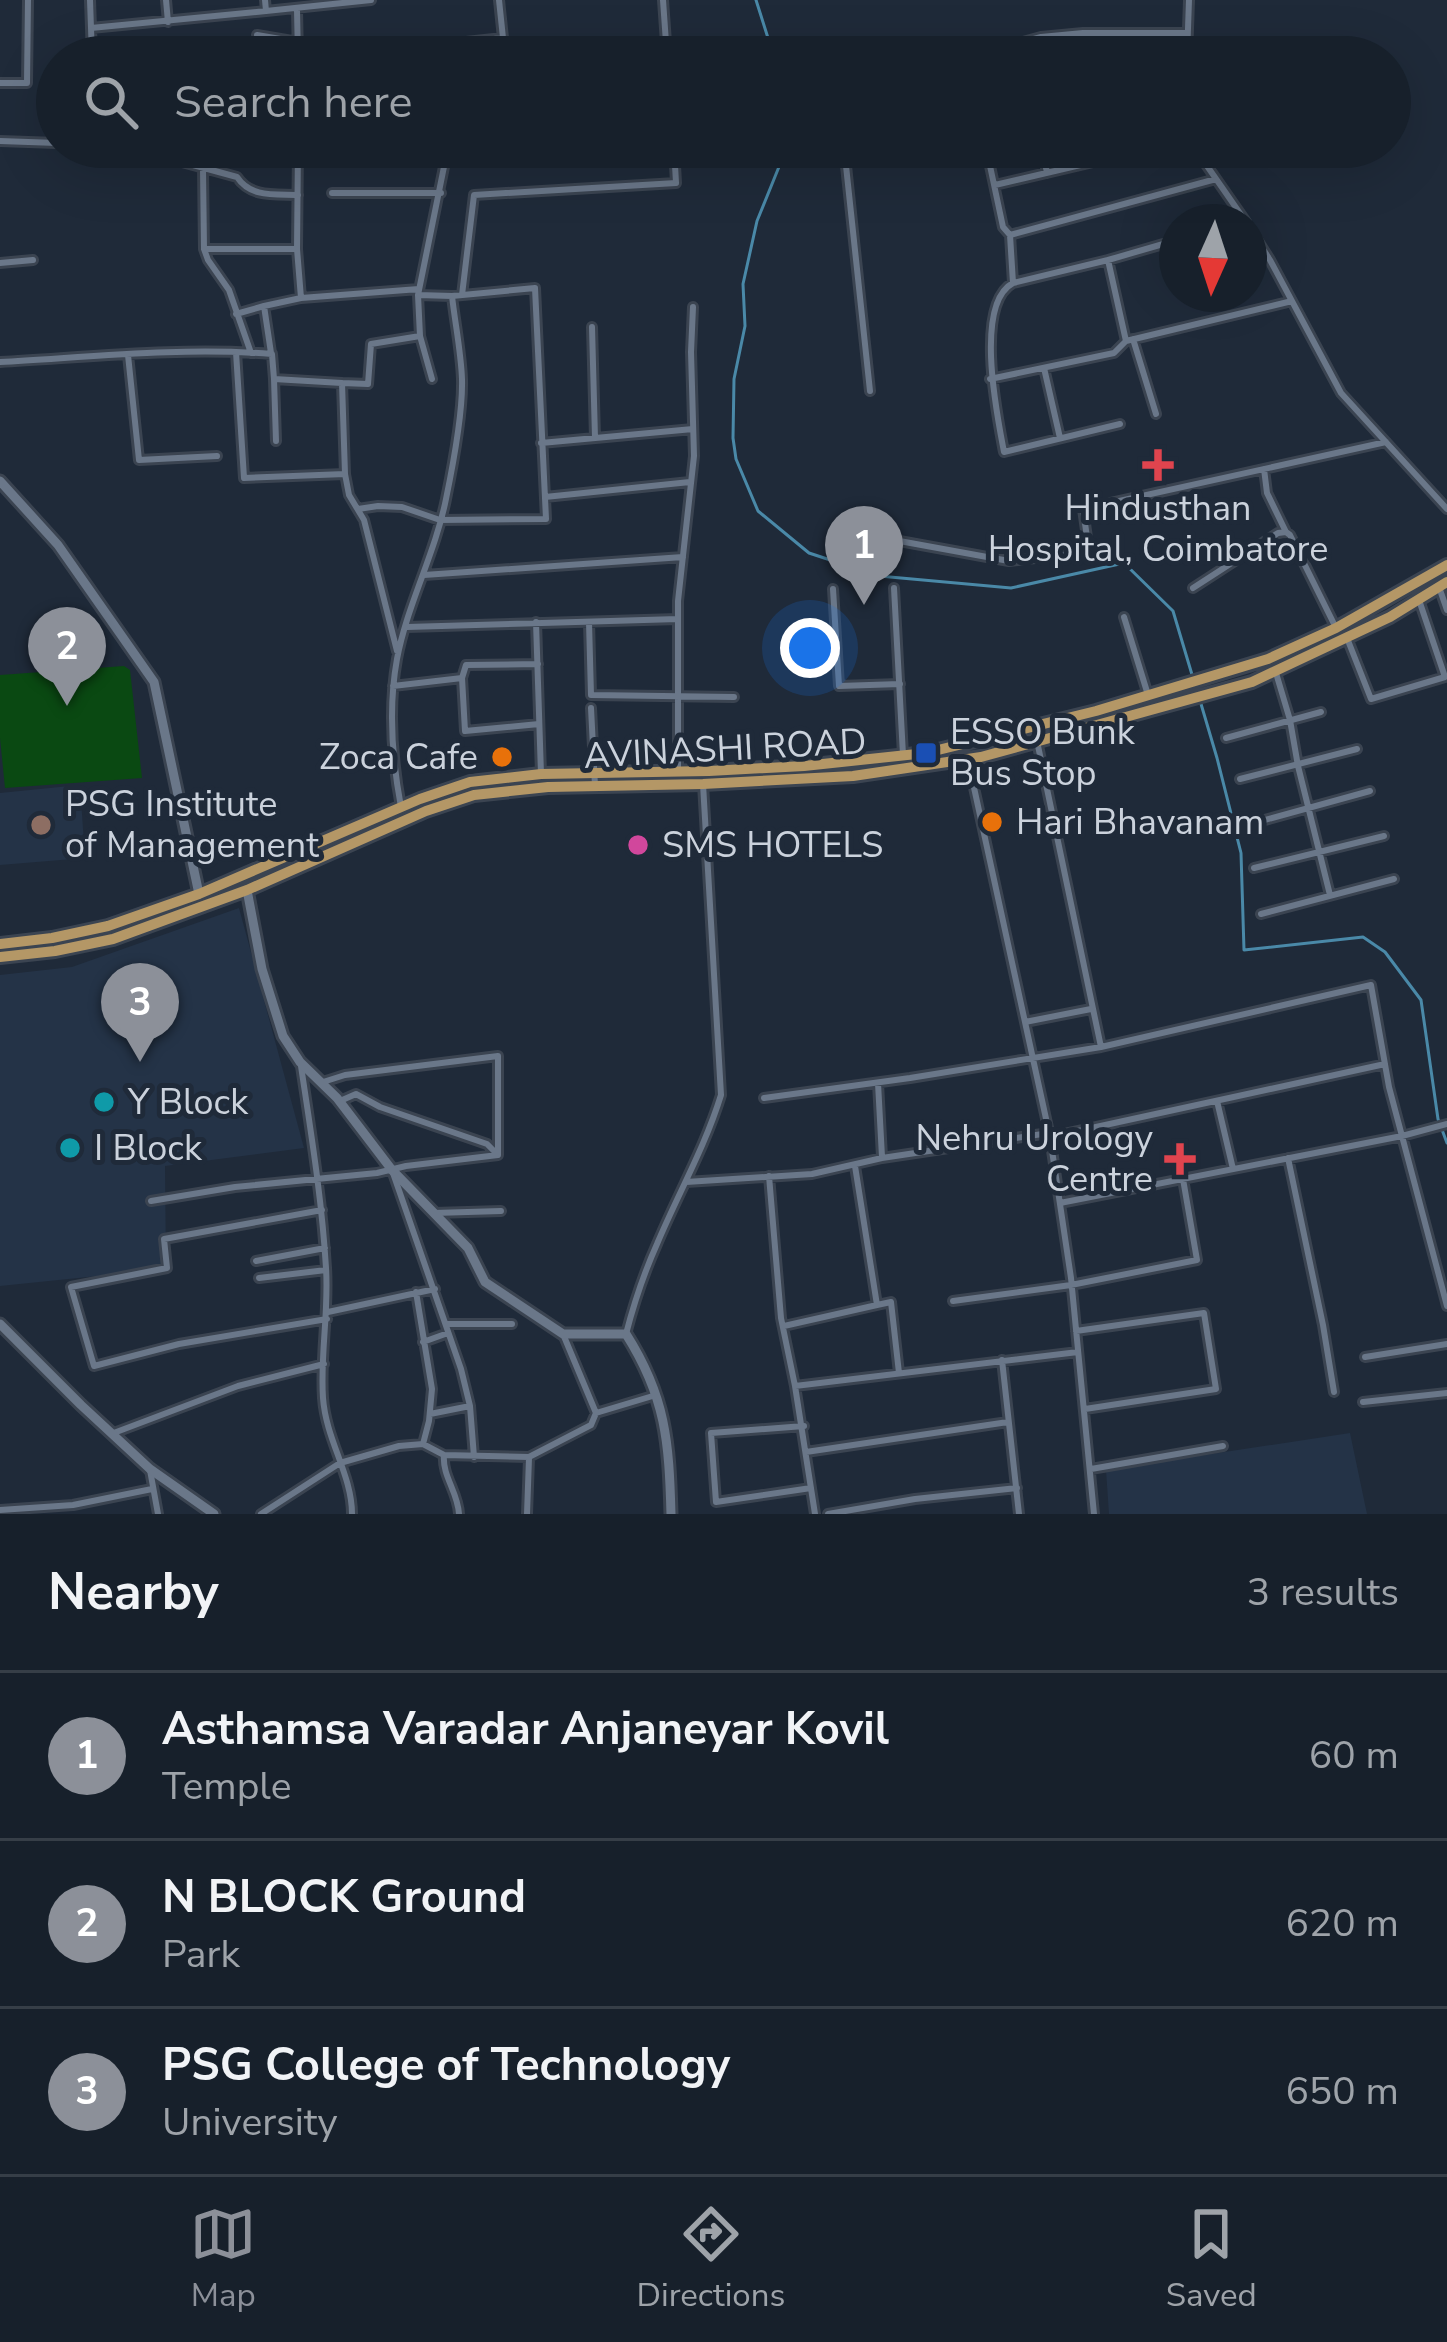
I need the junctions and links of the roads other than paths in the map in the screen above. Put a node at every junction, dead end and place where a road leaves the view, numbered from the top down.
1 (28, 0) edge
2 (90, 0) edge
3 (166, 0) edge
4 (266, 0) edge
5 (371, 0) edge
6 (499, 0) edge
7 (663, 0) edge
8 (1189, 0) edge
9 (297, 10) junction
10 (266, 11) junction
11 (168, 22) junction
12 (91, 28) junction
13 (1187, 33) junction
14 (256, 34) dead end
15 (91, 36) edge
16 (266, 36) edge
17 (298, 36) edge
18 (503, 36) edge
19 (666, 36) edge
20 (1058, 36) edge
21 (1187, 36) edge
22 (0, 83) edge
23 (0, 141) edge
24 (36, 142) edge
25 (199, 168) edge
26 (298, 168) edge
27 (445, 168) edge
28 (675, 168) edge
29 (846, 168) edge
30 (991, 168) edge
31 (1046, 168) edge
32 (1068, 168) edge
33 (1208, 168) edge
34 (202, 169) junction
35 (1047, 173) junction
36 (1216, 179) junction
37 (995, 185) junction
38 (332, 193) dead end
39 (441, 193) junction
40 (298, 195) junction
41 (1232, 204) edge
42 (1010, 236) junction
43 (1159, 245) edge
44 (204, 249) junction
45 (297, 249) junction
46 (32, 260) dead end
47 (1108, 260) junction
48 (1267, 260) edge
49 (0, 263) edge
50 (1013, 283) junction
51 (418, 292) junction
52 (457, 295) junction
53 (301, 298) junction
54 (1292, 301) junction
55 (264, 306) junction
56 (693, 307) dead end
57 (236, 314) junction
58 (592, 327) dead end
59 (420, 336) junction
60 (1130, 340) junction
61 (236, 352) junction
62 (251, 352) junction
63 (272, 354) junction
64 (128, 356) junction
65 (0, 362) edge
66 (1044, 368) junction
67 (274, 379) junction
68 (432, 379) dead end
69 (991, 379) junction
70 (342, 383) junction
71 (870, 392) dead end
72 (1156, 413) dead end
73 (1120, 424) dead end
74 (692, 429) junction
75 (595, 438) junction
76 (1060, 438) junction
77 (276, 441) dead end
78 (1386, 442) junction
79 (541, 443) junction
80 (217, 456) dead end
81 (1264, 469) junction
82 (345, 474) junction
83 (0, 481) edge
84 (692, 482) junction
85 (545, 497) junction
86 (358, 509) junction
87 (1447, 509) edge
88 (440, 520) junction
89 (1286, 532) junction
90 (883, 538) dead end
91 (683, 557) junction
92 (1447, 565) edge
93 (424, 575) junction
94 (1443, 584) edge
95 (894, 588) dead end
96 (1193, 588) dead end
97 (833, 590) dead end
98 (1418, 599) junction
99 (1447, 610) edge
100 (1124, 617) dead end
101 (678, 619) junction
102 (536, 622) junction
103 (589, 622) junction
104 (406, 627) junction
105 (1336, 628) junction
106 (1347, 638) junction
107 (398, 655) junction
108 (538, 664) junction
109 (1276, 673) junction
110 (462, 679) junction
111 (900, 684) junction
112 (393, 686) junction
113 (1148, 695) junction
114 (679, 696) junction
115 (734, 697) dead end
116 (591, 708) dead end
117 (1321, 712) dead end
118 (1290, 720) junction
119 (539, 724) junction
120 (1226, 738) dead end
121 (1037, 741) junction
122 (1357, 749) dead end
123 (903, 755) junction
124 (968, 760) junction
125 (1298, 766) junction
126 (678, 771) junction
127 (541, 774) junction
128 (1240, 779) dead end
129 (594, 780) junction
130 (562, 781) junction
131 (703, 784) junction
132 (1370, 790) dead end
133 (401, 807) junction
134 (1308, 808) junction
135 (1244, 826) dead end
136 (1384, 836) dead end
137 (1319, 851) junction
138 (1254, 868) dead end
139 (1394, 879) dead end
140 (247, 890) junction
141 (200, 893) junction
142 (1330, 895) junction
143 (1261, 914) dead end
144 (0, 941) edge
145 (0, 957) edge
146 (1091, 1010) junction
147 (1025, 1022) junction
148 (1101, 1047) junction
149 (1032, 1057) junction
150 (300, 1063) junction
151 (1385, 1064) junction
152 (323, 1082) junction
153 (878, 1083) junction
154 (764, 1098) dead end
155 (1217, 1101) junction
156 (340, 1102) junction
157 (1447, 1124) edge
158 (1050, 1135) junction
159 (1402, 1136) junction
160 (498, 1155) junction
161 (882, 1158) junction
162 (1288, 1158) junction
163 (855, 1166) junction
164 (1233, 1169) junction
165 (392, 1170) junction
166 (769, 1176) junction
167 (317, 1177) junction
168 (1183, 1179) junction
169 (686, 1182) junction
170 (151, 1201) dead end
171 (1060, 1203) junction
172 (322, 1210) junction
173 (501, 1211) dead end
174 (434, 1213) junction
175 (325, 1248) junction
176 (256, 1261) dead end
177 (326, 1270) junction
178 (259, 1278) dead end
179 (1071, 1285) junction
180 (435, 1289) junction
181 (416, 1292) junction
182 (1446, 1296) edge
183 (953, 1301) dead end
184 (877, 1305) junction
185 (1447, 1306) edge
186 (327, 1315) junction
187 (0, 1324) edge
188 (512, 1324) dead end
189 (784, 1326) junction
190 (447, 1328) junction
191 (1076, 1331) junction
192 (563, 1334) junction
193 (626, 1334) junction
194 (423, 1342) junction
195 (1447, 1344) edge
196 (1078, 1352) junction
197 (1365, 1358) dead end
198 (1002, 1360) junction
199 (324, 1364) junction
200 (899, 1372) junction
201 (796, 1386) junction
202 (1334, 1392) dead end
203 (1447, 1393) edge
204 (656, 1395) junction
205 (1363, 1402) dead end
206 (470, 1406) junction
207 (1083, 1409) junction
208 (596, 1413) junction
209 (430, 1414) junction
210 (1008, 1422) junction
211 (804, 1426) junction
212 (111, 1434) junction
213 (423, 1444) junction
214 (1223, 1446) dead end
215 (806, 1452) junction
216 (444, 1454) junction
217 (474, 1457) junction
218 (530, 1457) junction
219 (340, 1463) junction
220 (150, 1469) junction
221 (1089, 1469) junction
222 (811, 1488) junction
223 (1017, 1488) junction
224 (152, 1489) junction
225 (0, 1510) edge
226 (158, 1514) edge
227 (214, 1514) edge
228 (261, 1514) edge
229 (352, 1514) edge
230 (459, 1514) edge
231 (527, 1514) edge
232 (671, 1514) edge
233 (815, 1514) edge
234 (828, 1514) edge
235 (1019, 1514) edge
236 (1094, 1514) edge

1 - 22 street
2 - 12 street
3 - 11 street
4 - 10 street
5 - 9 street
6 - 18 street
7 - 19 street
8 - 13 street
9 - 10 street
9 - 17 street
10 - 11 street
11 - 12 street
12 - 15 street
13 - 20 street
13 - 21 street
14 - 16 street
23 - 24 street
25 - 34 street
26 - 40 street
27 - 39 street
28 - 52 street
29 - 71 street
30 - 37 street
31 - 35 street
32 - 35 street
33 - 36 street
34 - 40 street
34 - 44 street
35 - 37 street
36 - 41 street
36 - 42 street
37 - 42 street
38 - 39 street
39 - 51 street
40 - 45 street
42 - 50 street
43 - 47 street
44 - 45 street
44 - 57 street
45 - 53 street
46 - 49 street
47 - 50 street
47 - 60 street
48 - 54 street
50 - 69 street
51 - 52 street
51 - 53 street
51 - 59 street
52 - 79 street
52 - 88 street
53 - 55 street
54 - 60 street
54 - 78 street
55 - 57 street
55 - 63 street
56 - 74 street
57 - 62 street
58 - 75 street
59 - 68 street
59 - 70 street
60 - 66 street
60 - 72 street
61 - 62 street
61 - 64 street
61 - 82 street
62 - 63 street
63 - 67 street
64 - 65 street
64 - 80 street
66 - 69 street
66 - 76 street
67 - 70 street
67 - 77 street
69 - 76 street
70 - 82 street
73 - 76 street
74 - 75 street
74 - 84 street
75 - 79 street
78 - 81 street
78 - 87 street
79 - 85 street
81 - 89 street
81 - 90 street
82 - 86 street
83 - 141 street
84 - 85 street
84 - 91 street
85 - 88 street
86 - 88 street
86 - 107 street
88 - 93 street
89 - 96 street
89 - 105 street
91 - 93 street
91 - 101 street
92 - 105 main road, AVINASHI ROAD
93 - 104 street
94 - 98 main road, AVINASHI ROAD
94 - 99 street
95 - 111 street
97 - 111 street
98 - 106 main road, AVINASHI ROAD
98 - 106 street
100 - 113 street
101 - 103 street
101 - 114 street
102 - 103 street
102 - 104 street
102 - 108 street
103 - 114 street
104 - 107 street
105 - 113 main road, AVINASHI ROAD
106 - 109 main road, AVINASHI ROAD
107 - 112 street
108 - 110 street
108 - 119 street
109 - 118 street
109 - 121 main road, AVINASHI ROAD
110 - 112 street
110 - 119 street
111 - 123 street
112 - 133 street
113 - 123 main road, AVINASHI ROAD
114 - 115 street
114 - 126 street
116 - 129 street
117 - 118 street
118 - 120 street
118 - 125 street
119 - 127 street
121 - 124 main road, AVINASHI ROAD
121 - 146 street
122 - 125 street
123 - 126 main road, AVINASHI ROAD
124 - 131 main road, AVINASHI ROAD
124 - 147 street
125 - 128 street
125 - 134 street
126 - 129 main road, AVINASHI ROAD
127 - 130 main road, AVINASHI ROAD
127 - 133 main road, AVINASHI ROAD
129 - 130 main road, AVINASHI ROAD
129 - 131 main road, AVINASHI ROAD
130 - 140 main road, AVINASHI ROAD
131 - 169 street
132 - 134 street
133 - 141 main road, AVINASHI ROAD
134 - 135 street
134 - 137 street
136 - 137 street
137 - 138 street
137 - 142 street
139 - 142 street
140 - 145 main road, AVINASHI ROAD
140 - 150 street
141 - 144 main road, AVINASHI ROAD
142 - 143 street
146 - 147 street
146 - 148 street
147 - 149 street
148 - 149 street
148 - 151 street
149 - 153 street
149 - 158 street
150 - 152 street
150 - 167 street
151 - 155 street
151 - 159 street
152 - 156 street
152 - 160 street
153 - 154 street
153 - 161 street
155 - 158 street
155 - 164 street
156 - 160 street
156 - 165 street
157 - 159 street
158 - 161 street
158 - 171 street
159 - 162 street
159 - 182 street
160 - 165 street
161 - 163 street
162 - 164 street
162 - 202 street
163 - 166 street
163 - 184 street
164 - 168 street
165 - 167 street
165 - 174 street
165 - 180 street
166 - 169 street
166 - 189 street
167 - 170 street
167 - 172 street
168 - 171 street
168 - 179 street
169 - 193 street
171 - 179 street
172 - 175 street
172 - 186 street
173 - 174 street
174 - 192 street
175 - 176 street
175 - 177 street
177 - 178 street
177 - 186 street
179 - 183 street
179 - 191 street
180 - 181 street
180 - 190 street
181 - 186 street
181 - 194 street
182 - 185 street
184 - 189 street
184 - 200 street
186 - 199 street
187 - 212 street
188 - 190 street
189 - 201 street
190 - 194 street
190 - 206 street
191 - 196 street
191 - 207 street
192 - 193 street
192 - 208 street
193 - 204 street
194 - 209 street
195 - 197 street
196 - 198 street
196 - 207 street
198 - 200 street
198 - 210 street
199 - 212 street
199 - 219 street
200 - 201 street
201 - 211 street
203 - 205 street
204 - 208 street
204 - 232 street
206 - 209 street
206 - 217 street
207 - 221 street
208 - 218 street
209 - 213 street
210 - 215 street
210 - 223 street
211 - 215 street
211 - 222 street
212 - 220 street
213 - 216 street
213 - 219 street
214 - 221 street
215 - 222 street
216 - 217 street
216 - 230 street
217 - 218 street
218 - 231 street
219 - 228 street
219 - 229 street
220 - 224 street
220 - 227 street
221 - 236 street
222 - 233 street
223 - 234 street
223 - 235 street
224 - 225 street
224 - 226 street

